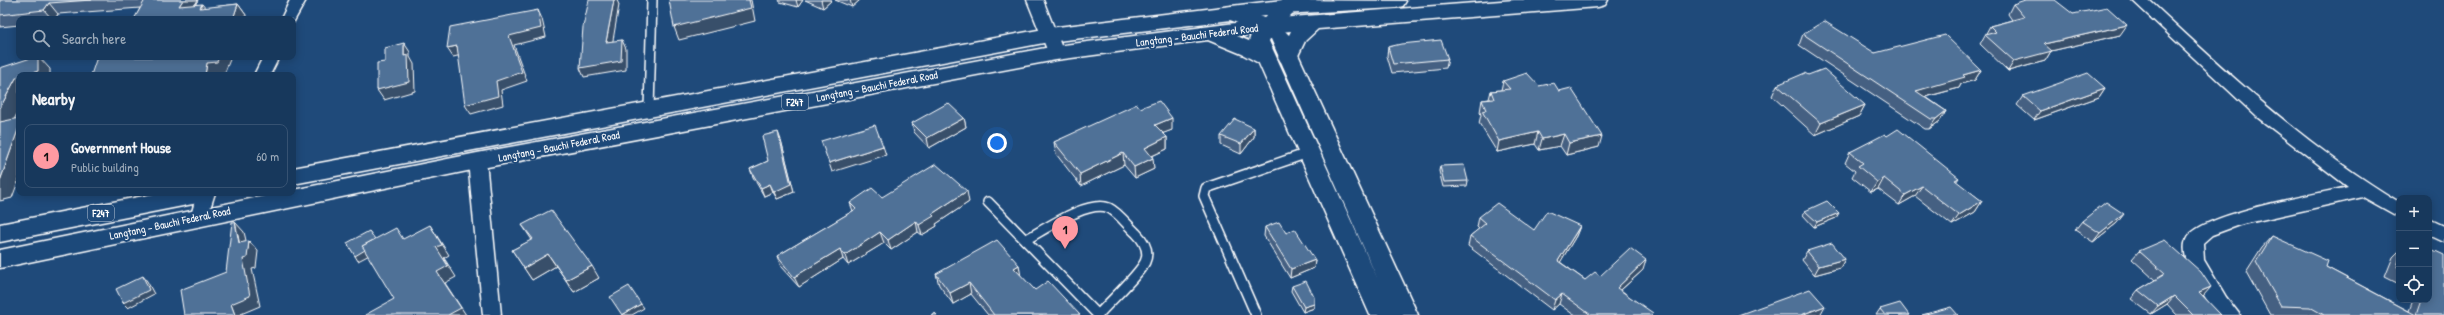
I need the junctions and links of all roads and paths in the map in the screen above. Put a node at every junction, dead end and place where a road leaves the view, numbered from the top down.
1 (298, 0) edge
2 (652, 0) edge
3 (1035, 0) edge
4 (1417, 0) edge
5 (1598, 0) edge
6 (2140, 0) edge
7 (1290, 6) junction
8 (1232, 13) junction
9 (290, 16) edge
10 (1313, 22) junction
11 (1266, 26) junction
12 (1207, 33) junction
13 (1052, 44) junction
14 (1278, 59) junction
15 (270, 60) edge
16 (264, 72) edge
17 (649, 109) junction
18 (1308, 154) junction
19 (477, 161) junction
20 (296, 175) edge
21 (2364, 190) junction
22 (188, 196) edge
23 (205, 196) edge
24 (988, 202) dead end
25 (2396, 208) edge
26 (200, 216) junction
27 (2432, 228) edge
28 (0, 233) edge
29 (2444, 235) edge
30 (1026, 240) junction
31 (0, 259) edge
32 (492, 315) edge
33 (1098, 315) edge
34 (1256, 315) edge
35 (1382, 315) edge
36 (1406, 315) edge
37 (2231, 315) edge

1 - 9 street
2 - 17 lane
3 - 13 street
4 - 7 main road, Langtang - Bauchi Federal Road / F247
5 - 10 main road, Langtang - Bauchi Federal Road / F247
6 - 21 street
7 - 8 main road, Langtang - Bauchi Federal Road / F247
7 - 11 main road
8 - 11 main road
8 - 13 main road, Langtang - Bauchi Federal Road / F247
10 - 11 main road, Langtang - Bauchi Federal Road / F247
10 - 14 main road
11 - 12 main road, Langtang - Bauchi Federal Road / F247
11 - 14 main road
12 - 13 main road, Langtang - Bauchi Federal Road / F247
12 - 14 main road
13 - 17 main road, Langtang - Bauchi Federal Road / F247
13 - 19 main road, Langtang - Bauchi Federal Road / F247
14 - 18 main road
14 - 36 main road
15 - 16 street
17 - 20 main road, Langtang - Bauchi Federal Road / F247
18 - 34 lane
18 - 35 main road
19 - 26 main road, Langtang - Bauchi Federal Road / F247
19 - 32 street
21 - 25 street
21 - 37 street
22 - 28 main road, Langtang - Bauchi Federal Road / F247
23 - 26 street
24 - 30 lane
26 - 31 main road, Langtang - Bauchi Federal Road / F247
27 - 29 street
30 - 33 lane
30 - 33 lane

